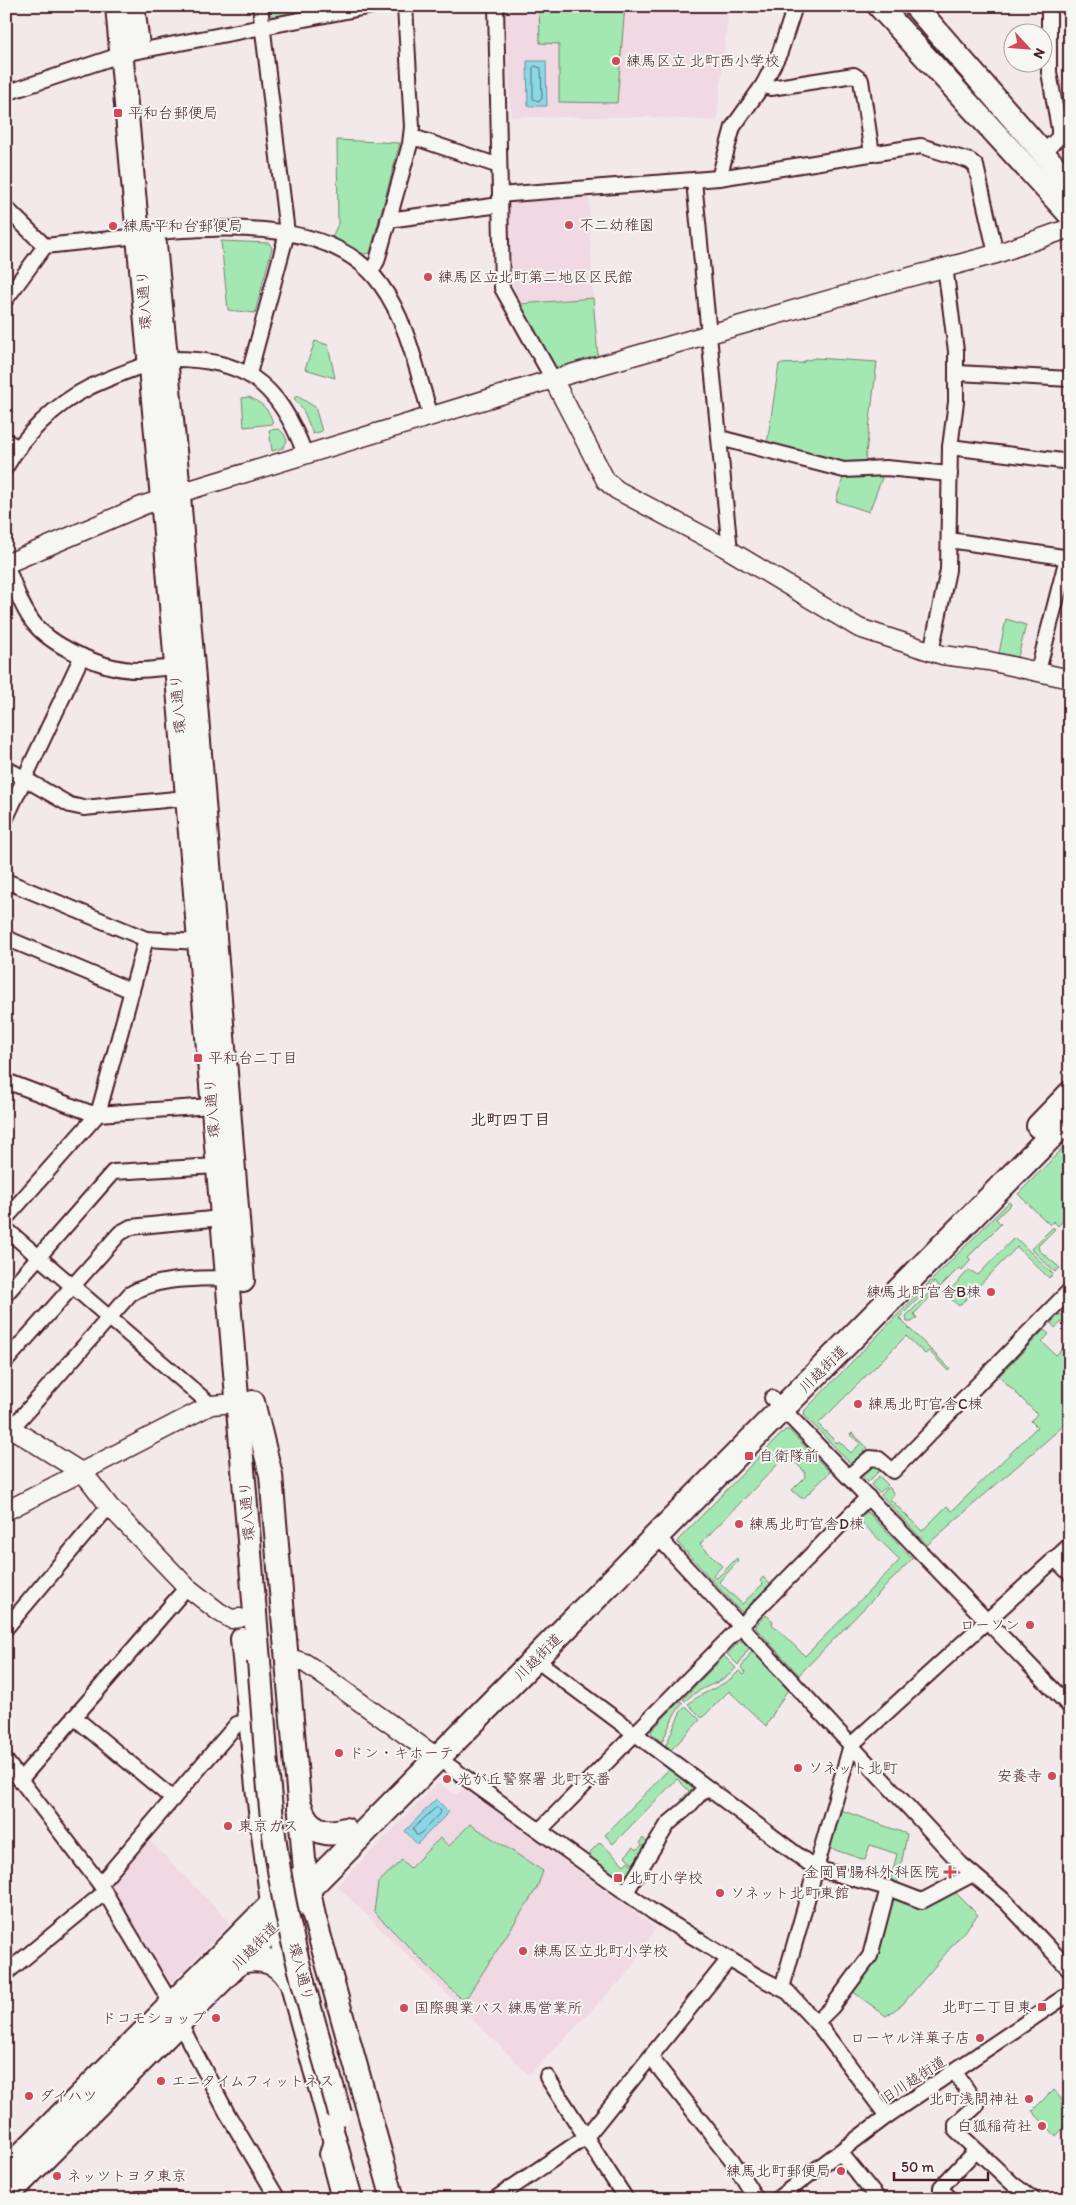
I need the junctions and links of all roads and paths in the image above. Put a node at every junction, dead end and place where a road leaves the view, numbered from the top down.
1 (117, 6) edge
2 (133, 6) edge
3 (260, 6) edge
4 (372, 6) edge
5 (406, 6) edge
6 (496, 6) edge
7 (795, 6) edge
8 (879, 6) edge
9 (915, 6) edge
10 (1049, 6) edge
11 (262, 26) junction
12 (131, 52) junction
13 (762, 85) junction
14 (6, 93) edge
15 (1064, 128) edge
16 (411, 139) junction
17 (1043, 153) junction
18 (872, 154) junction
19 (499, 166) junction
20 (720, 178) junction
21 (694, 181) junction
22 (1070, 184) edge
23 (500, 200) junction
24 (6, 208) edge
25 (1070, 215) edge
26 (388, 220) junction
27 (1070, 228) edge
28 (288, 233) junction
29 (146, 234) junction
30 (45, 246) junction
31 (996, 254) junction
32 (945, 266) junction
33 (371, 272) junction
34 (6, 299) edge
35 (710, 334) junction
36 (157, 361) junction
37 (957, 373) junction
38 (248, 374) junction
39 (553, 379) junction
40 (1070, 379) edge
41 (430, 416) junction
42 (720, 438) junction
43 (6, 441) edge
44 (19, 448) junction
45 (950, 448) junction
46 (305, 454) junction
47 (1070, 462) edge
48 (6, 467) edge
49 (950, 474) junction
50 (170, 497) junction
51 (949, 540) junction
52 (730, 551) junction
53 (1068, 558) edge
54 (6, 564) edge
55 (931, 652) junction
56 (82, 656) junction
57 (175, 667) junction
58 (1038, 671) junction
59 (1070, 679) edge
60 (6, 768) edge
61 (25, 779) junction
62 (186, 798) junction
63 (6, 818) edge
64 (6, 881) edge
65 (6, 938) edge
66 (146, 939) junction
67 (198, 942) junction
68 (132, 990) junction
69 (6, 1081) edge
70 (1070, 1094) edge
71 (211, 1106) junction
72 (98, 1114) junction
73 (1070, 1117) edge
74 (217, 1166) junction
75 (6, 1218) edge
76 (221, 1218) junction
77 (6, 1229) edge
78 (39, 1257) junction
79 (227, 1278) junction
80 (73, 1286) junction
81 (1070, 1290) edge
82 (6, 1294) edge
83 (109, 1317) junction
84 (6, 1361) edge
85 (246, 1402) junction
86 (778, 1403) junction
87 (211, 1405) junction
88 (9, 1427) edge
89 (81, 1472) junction
90 (849, 1476) junction
91 (868, 1497) junction
92 (109, 1506) junction
93 (6, 1511) edge
94 (658, 1537) junction
95 (1070, 1545) edge
96 (1054, 1558) junction
97 (1070, 1574) edge
98 (188, 1587) junction
99 (240, 1618) junction
100 (986, 1620) junction
101 (741, 1626) junction
102 (6, 1628) edge
103 (273, 1660) junction
104 (535, 1660) junction
105 (1070, 1707) edge
106 (74, 1717) junction
107 (250, 1720) junction
108 (634, 1734) junction
109 (851, 1745) junction
110 (431, 1754) junction
111 (6, 1761) edge
112 (13, 1776) edge
113 (296, 1776) junction
114 (257, 1787) junction
115 (705, 1788) junction
116 (173, 1798) junction
117 (300, 1807) junction
118 (346, 1830) junction
119 (540, 1830) junction
120 (814, 1868) junction
121 (973, 1874) junction
122 (307, 1879) junction
123 (103, 1888) junction
124 (888, 1888) junction
125 (626, 1892) junction
126 (274, 1914) junction
127 (729, 1959) junction
128 (240, 1961) junction
129 (1070, 1970) edge
130 (6, 1973) edge
131 (290, 1979) junction
132 (782, 1988) junction
133 (1070, 1993) edge
134 (336, 1994) junction
135 (297, 2005) junction
136 (176, 2014) junction
137 (816, 2022) junction
138 (650, 2058) junction
139 (955, 2072) junction
140 (547, 2078) dead end
141 (887, 2116) junction
142 (349, 2118) junction
143 (586, 2137) junction
144 (975, 2151) junction
145 (840, 2152) junction
146 (6, 2171) edge
147 (6, 2196) edge
148 (137, 2199) edge
149 (178, 2199) edge
150 (278, 2199) edge
151 (339, 2199) edge
152 (351, 2199) edge
153 (364, 2199) edge
154 (379, 2199) edge
155 (393, 2199) edge
156 (404, 2199) edge
157 (495, 2199) edge
158 (626, 2199) edge
159 (756, 2199) edge
160 (777, 2199) edge
161 (878, 2199) edge
162 (951, 2199) edge
163 (1033, 2199) edge

1 - 12 main road, 環八通り
2 - 12 main road, 環八通り
3 - 11 street
4 - 11 street
5 - 16 street
6 - 19 street
7 - 13 street
8 - 25 main road
9 - 17 main road
10 - 15 street
11 - 12 street
11 - 28 street
12 - 14 street
12 - 29 main road, 環八通り
13 - 18 street
13 - 20 street
15 - 17 street
16 - 19 street
16 - 26 street
17 - 22 main road
18 - 20 street
18 - 31 street
19 - 23 street
20 - 21 street
21 - 23 street
21 - 35 street
23 - 26 street
23 - 39 street
24 - 30 street
26 - 33 street
27 - 31 street
28 - 29 street
28 - 33 street
28 - 38 street
29 - 30 street
29 - 36 main road, 環八通り
30 - 34 street
31 - 32 street
32 - 35 street
32 - 37 street
33 - 41 street
35 - 39 street
35 - 42 street
36 - 38 street
36 - 44 street
36 - 50 main road, 環八通り
37 - 40 street
37 - 45 street
38 - 46 street
39 - 41 street
39 - 52 street
41 - 46 street
42 - 49 street
42 - 52 street
43 - 44 street
44 - 48 street
45 - 47 street
45 - 49 street
46 - 50 street
49 - 51 street
50 - 54 street
50 - 57 main road, 環八通り
50 - 85 main road, 環八通り
51 - 53 street
51 - 55 street
52 - 55 street
53 - 58 street
54 - 56 street
55 - 58 street
56 - 57 street
56 - 61 street
57 - 62 main road, 環八通り
58 - 59 street
60 - 61 street
61 - 62 street
61 - 63 street
62 - 67 main road, 環八通り
64 - 66 street
65 - 68 street
66 - 67 street
66 - 68 street
67 - 71 main road, 環八通り
68 - 72 street
69 - 72 street
70 - 86 highway, 川越街道
71 - 72 street
71 - 74 main road, 環八通り
72 - 75 street
73 - 86 highway, 川越街道
74 - 76 main road, 環八通り
74 - 78 street
76 - 79 main road, 環八通り
76 - 80 street
77 - 78 street
78 - 80 street
78 - 82 street
79 - 83 street
79 - 85 main road, 環八通り
80 - 83 street
80 - 84 street
81 - 90 street
83 - 87 street
83 - 88 street
85 - 87 street
85 - 99 main road
85 - 103 main road, 環八通り
86 - 90 street
86 - 94 highway, 川越街道
86 - 110 highway, 川越街道
87 - 89 street
88 - 89 street
89 - 92 street
89 - 93 street
90 - 91 street
91 - 100 street
91 - 101 street
92 - 98 street
92 - 102 street
94 - 101 street
94 - 104 highway, 川越街道
95 - 96 street
96 - 97 street
96 - 100 street
98 - 99 street
98 - 106 street
99 - 107 main road
100 - 105 street
100 - 109 street
101 - 108 street
101 - 109 street
103 - 110 street
103 - 113 main road
103 - 142 main road, 環八通り
104 - 108 street
104 - 110 highway, 川越街道
106 - 112 street
106 - 116 street
107 - 114 main road
107 - 116 street
108 - 115 street
108 - 119 street
109 - 120 street
109 - 121 street
110 - 118 highway, 川越街道
110 - 119 street
110 - 122 highway, 川越街道
111 - 112 street
112 - 123 street
113 - 114 main road
113 - 117 main road
114 - 126 main road
115 - 120 street
115 - 125 street
116 - 123 street
117 - 118 highway
117 - 122 main road
118 - 122 highway, 川越街道
119 - 125 street
120 - 124 street
120 - 132 street
121 - 124 street
121 - 129 street
122 - 126 highway, 川越街道
122 - 134 main road
123 - 130 street
123 - 136 street
124 - 137 street
125 - 127 street
126 - 128 highway, 川越街道
126 - 131 main road
126 - 136 highway, 川越街道
127 - 132 street
127 - 138 street
128 - 131 highway
128 - 136 highway, 川越街道
131 - 135 main road
132 - 137 street
133 - 139 street, 旧川越街道
134 - 135 main road
134 - 142 main road
135 - 142 main road
136 - 146 highway, 川越街道
136 - 147 highway, 川越街道
136 - 150 street
137 - 141 street
138 - 143 street
138 - 159 street
139 - 141 street, 旧川越街道
139 - 144 street
140 - 143 street
141 - 145 street, 旧川越街道
142 - 151 street
142 - 152 main road
142 - 153 main road, 環八通り
142 - 154 main road, 環八通り
142 - 155 main road
142 - 156 street
143 - 157 street
143 - 158 street
144 - 162 street
144 - 163 street
145 - 160 street, 旧川越街道
145 - 161 street
148 - 149 street

